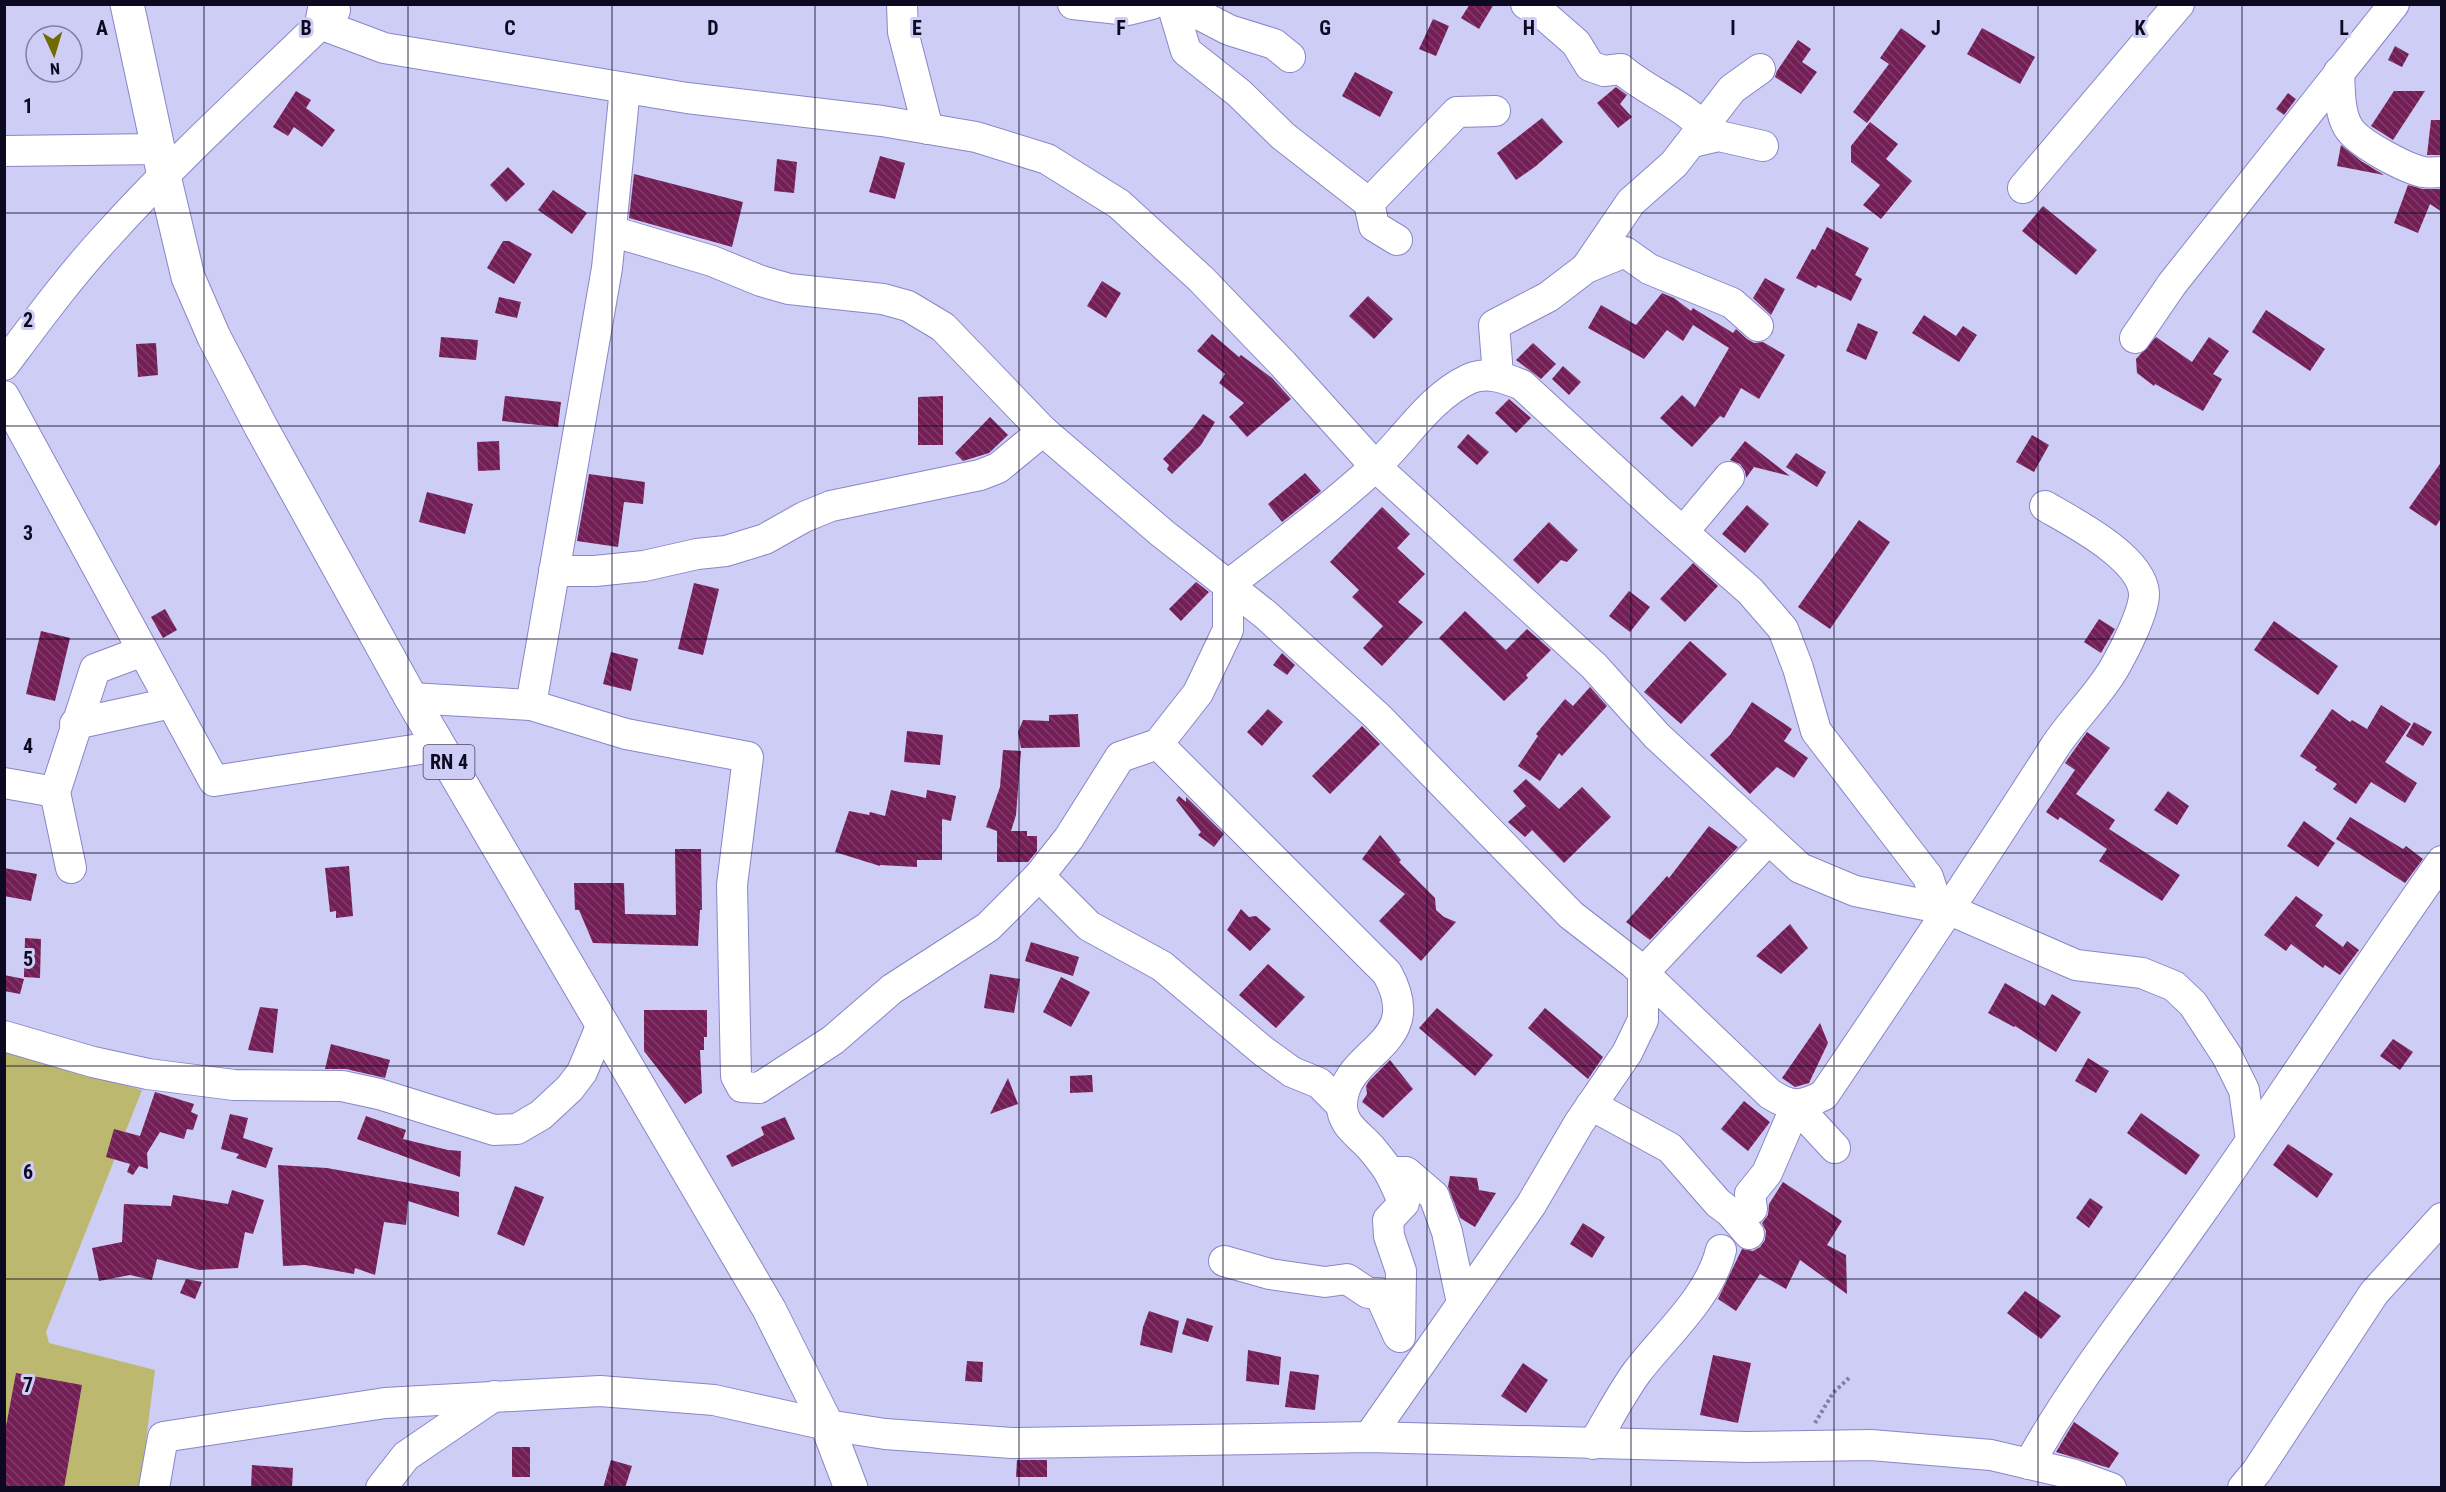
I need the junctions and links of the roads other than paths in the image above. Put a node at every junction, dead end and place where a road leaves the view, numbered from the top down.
1 (127, 4) edge
2 (902, 4) edge
3 (1073, 4) edge
4 (1152, 4) edge
5 (1526, 4) edge
6 (2179, 4) edge
7 (2394, 4) edge
8 (1191, 7) edge
9 (328, 11) edge
10 (1290, 57) dead end
11 (1760, 69) dead end
12 (2339, 72) junction
13 (625, 88) junction
14 (1495, 111) dead end
15 (928, 129) junction
16 (1698, 135) junction
17 (1763, 146) dead end
18 (4, 151) edge
19 (161, 163) junction
20 (2442, 172) edge
21 (2023, 188) dead end
22 (1369, 203) junction
23 (611, 231) junction
24 (1396, 240) dead end
25 (1586, 268) junction
26 (1758, 326) dead end
27 (2135, 338) dead end
28 (4, 365) edge
29 (1498, 375) junction
30 (4, 396) edge
31 (1043, 431) junction
32 (1376, 466) junction
33 (1730, 477) dead end
34 (2045, 506) dead end
35 (1683, 532) junction
36 (554, 572) junction
37 (1228, 585) junction
38 (143, 651) junction
39 (411, 698) junction
40 (171, 703) junction
41 (531, 705) junction
42 (75, 724) junction
43 (1158, 744) junction
44 (439, 746) junction
45 (4, 783) edge
46 (55, 792) junction
47 (1768, 840) junction
48 (2442, 861) edge
49 (71, 868) dead end
50 (1039, 876) junction
51 (1944, 909) junction
52 (1643, 973) junction
53 (1682, 1010) junction
54 (1643, 1020) junction
55 (602, 1024) junction
56 (4, 1036) edge
57 (2244, 1090) junction
58 (2280, 1098) junction
59 (1341, 1105) junction
60 (1592, 1105) junction
61 (1796, 1106) junction
62 (2251, 1140) junction
63 (1835, 1148) dead end
64 (1389, 1172) junction
65 (2442, 1218) edge
66 (1720, 1250) dead end
67 (1224, 1261) dead end
68 (1462, 1303) junction
69 (1400, 1337) junction
70 (1420, 1364) junction
71 (494, 1396) junction
72 (827, 1425) junction
73 (1369, 1437) junction
74 (1593, 1444) junction
75 (2029, 1464) junction
76 (154, 1488) edge
77 (381, 1488) edge
78 (851, 1488) edge
79 (2111, 1488) edge
80 (2243, 1488) edge

1 - 19 main road, RN 4
2 - 15 street
3 - 4 street
5 - 16 street
6 - 21 street
7 - 12 street
8 - 10 street
8 - 22 street
9 - 13 street
9 - 19 street
11 - 16 street
12 - 20 street
12 - 27 street
13 - 15 street
13 - 23 street
14 - 22 street
15 - 32 street
16 - 17 street
16 - 25 street
18 - 19 street
19 - 28 street
19 - 39 main road, RN 4
22 - 24 street
23 - 31 street
23 - 36 street
25 - 26 street
25 - 29 street
29 - 32 street
29 - 35 street
30 - 38 street
31 - 36 street
31 - 37 street
32 - 37 street
32 - 47 street
33 - 35 street
34 - 51 street
35 - 51 street
36 - 41 street
37 - 43 street
37 - 52 street
38 - 40 street
38 - 42 street
39 - 41 street
39 - 44 main road, RN 4
40 - 42 street
40 - 44 street
41 - 50 street
42 - 46 street
43 - 50 street
43 - 59 street
44 - 55 main road, RN 4
45 - 46 street
46 - 49 street
47 - 51 street
47 - 52 street
48 - 58 street
50 - 59 street
51 - 57 street
51 - 61 street
52 - 53 street
52 - 54 street
53 - 54 street
53 - 61 street
54 - 60 street
55 - 56 street
55 - 72 main road, RN 4
57 - 58 street
57 - 62 street
58 - 62 street
59 - 64 street
60 - 61 street
60 - 68 street
61 - 63 street
62 - 75 street
64 - 68 street
64 - 69 street
65 - 80 street
66 - 74 street
67 - 69 street
68 - 70 street
69 - 70 street
70 - 73 street
71 - 72 street
71 - 76 street
71 - 77 street
72 - 73 street
72 - 78 main road, RN 4
73 - 74 street
74 - 75 street
75 - 79 street

